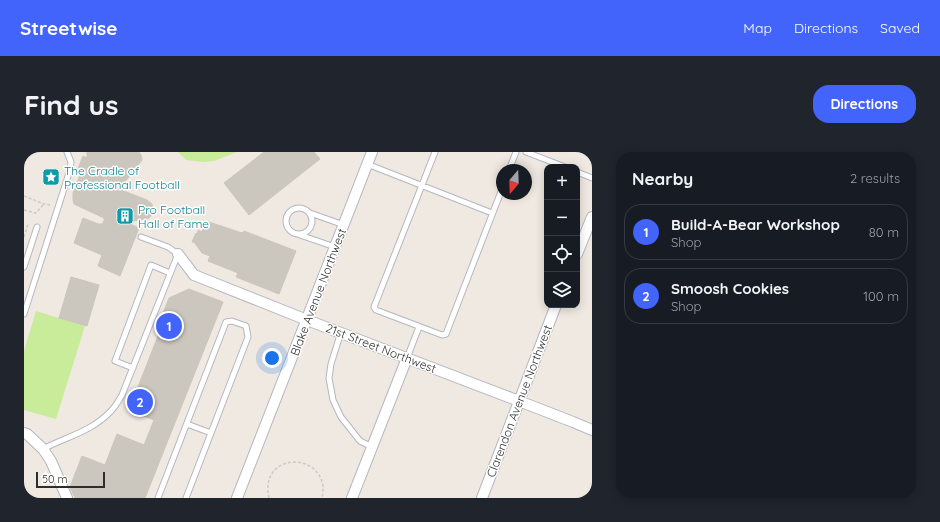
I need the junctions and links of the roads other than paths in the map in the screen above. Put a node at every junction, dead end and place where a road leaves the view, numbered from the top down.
1 (67, 152) edge
2 (372, 152) edge
3 (434, 152) edge
4 (516, 152) edge
5 (526, 152) edge
6 (367, 164) junction
7 (511, 164) edge
8 (557, 164) edge
9 (580, 173) edge
10 (592, 178) edge
11 (422, 185) junction
12 (497, 200) edge
13 (310, 213) junction
14 (492, 213) junction
15 (592, 217) edge
16 (344, 225) junction
17 (37, 227) dead end
18 (299, 234) junction
19 (141, 237) dead end
20 (335, 247) junction
21 (580, 247) edge
22 (178, 254) junction
23 (24, 267) edge
24 (170, 273) junction
25 (555, 308) edge
26 (24, 314) edge
27 (307, 320) junction
28 (419, 327) junction
29 (341, 332) junction
30 (407, 358) junction
31 (133, 368) junction
32 (519, 400) junction
33 (187, 424) junction
34 (592, 430) edge
35 (24, 433) edge
36 (211, 433) junction
37 (372, 447) junction
38 (43, 449) junction
39 (67, 498) edge
40 (158, 498) edge
41 (186, 498) edge
42 (237, 498) edge
43 (352, 498) edge
44 (482, 498) edge

1 - 26 lane
2 - 6 street, Blake Avenue Northwest
3 - 11 lane
4 - 7 lane
5 - 8 lane
6 - 11 lane
6 - 16 street, Blake Avenue Northwest
9 - 10 lane
11 - 14 lane
11 - 28 lane
12 - 14 lane
13 - 16 lane
13 - 18 lane
13 - 18 lane
14 - 28 lane
15 - 21 street
16 - 20 street, Blake Avenue Northwest
17 - 23 lane
18 - 20 lane
19 - 22 lane
20 - 27 street, Blake Avenue Northwest
22 - 24 lane
22 - 27 street, 21st Street Northwest
24 - 31 lane
24 - 31 lane
25 - 32 street, Clarendon Avenue Northwest
27 - 29 street, 21st Street Northwest
27 - 42 street, Blake Avenue Northwest
28 - 30 lane
29 - 30 street, 21st Street Northwest
29 - 37 lane
30 - 32 street, 21st Street Northwest
30 - 37 street
31 - 38 lane
32 - 34 street, 21st Street Northwest
32 - 44 street, Clarendon Avenue Northwest
33 - 36 lane
33 - 36 lane
33 - 40 lane
35 - 38 street
36 - 41 lane
37 - 43 street
38 - 39 street

